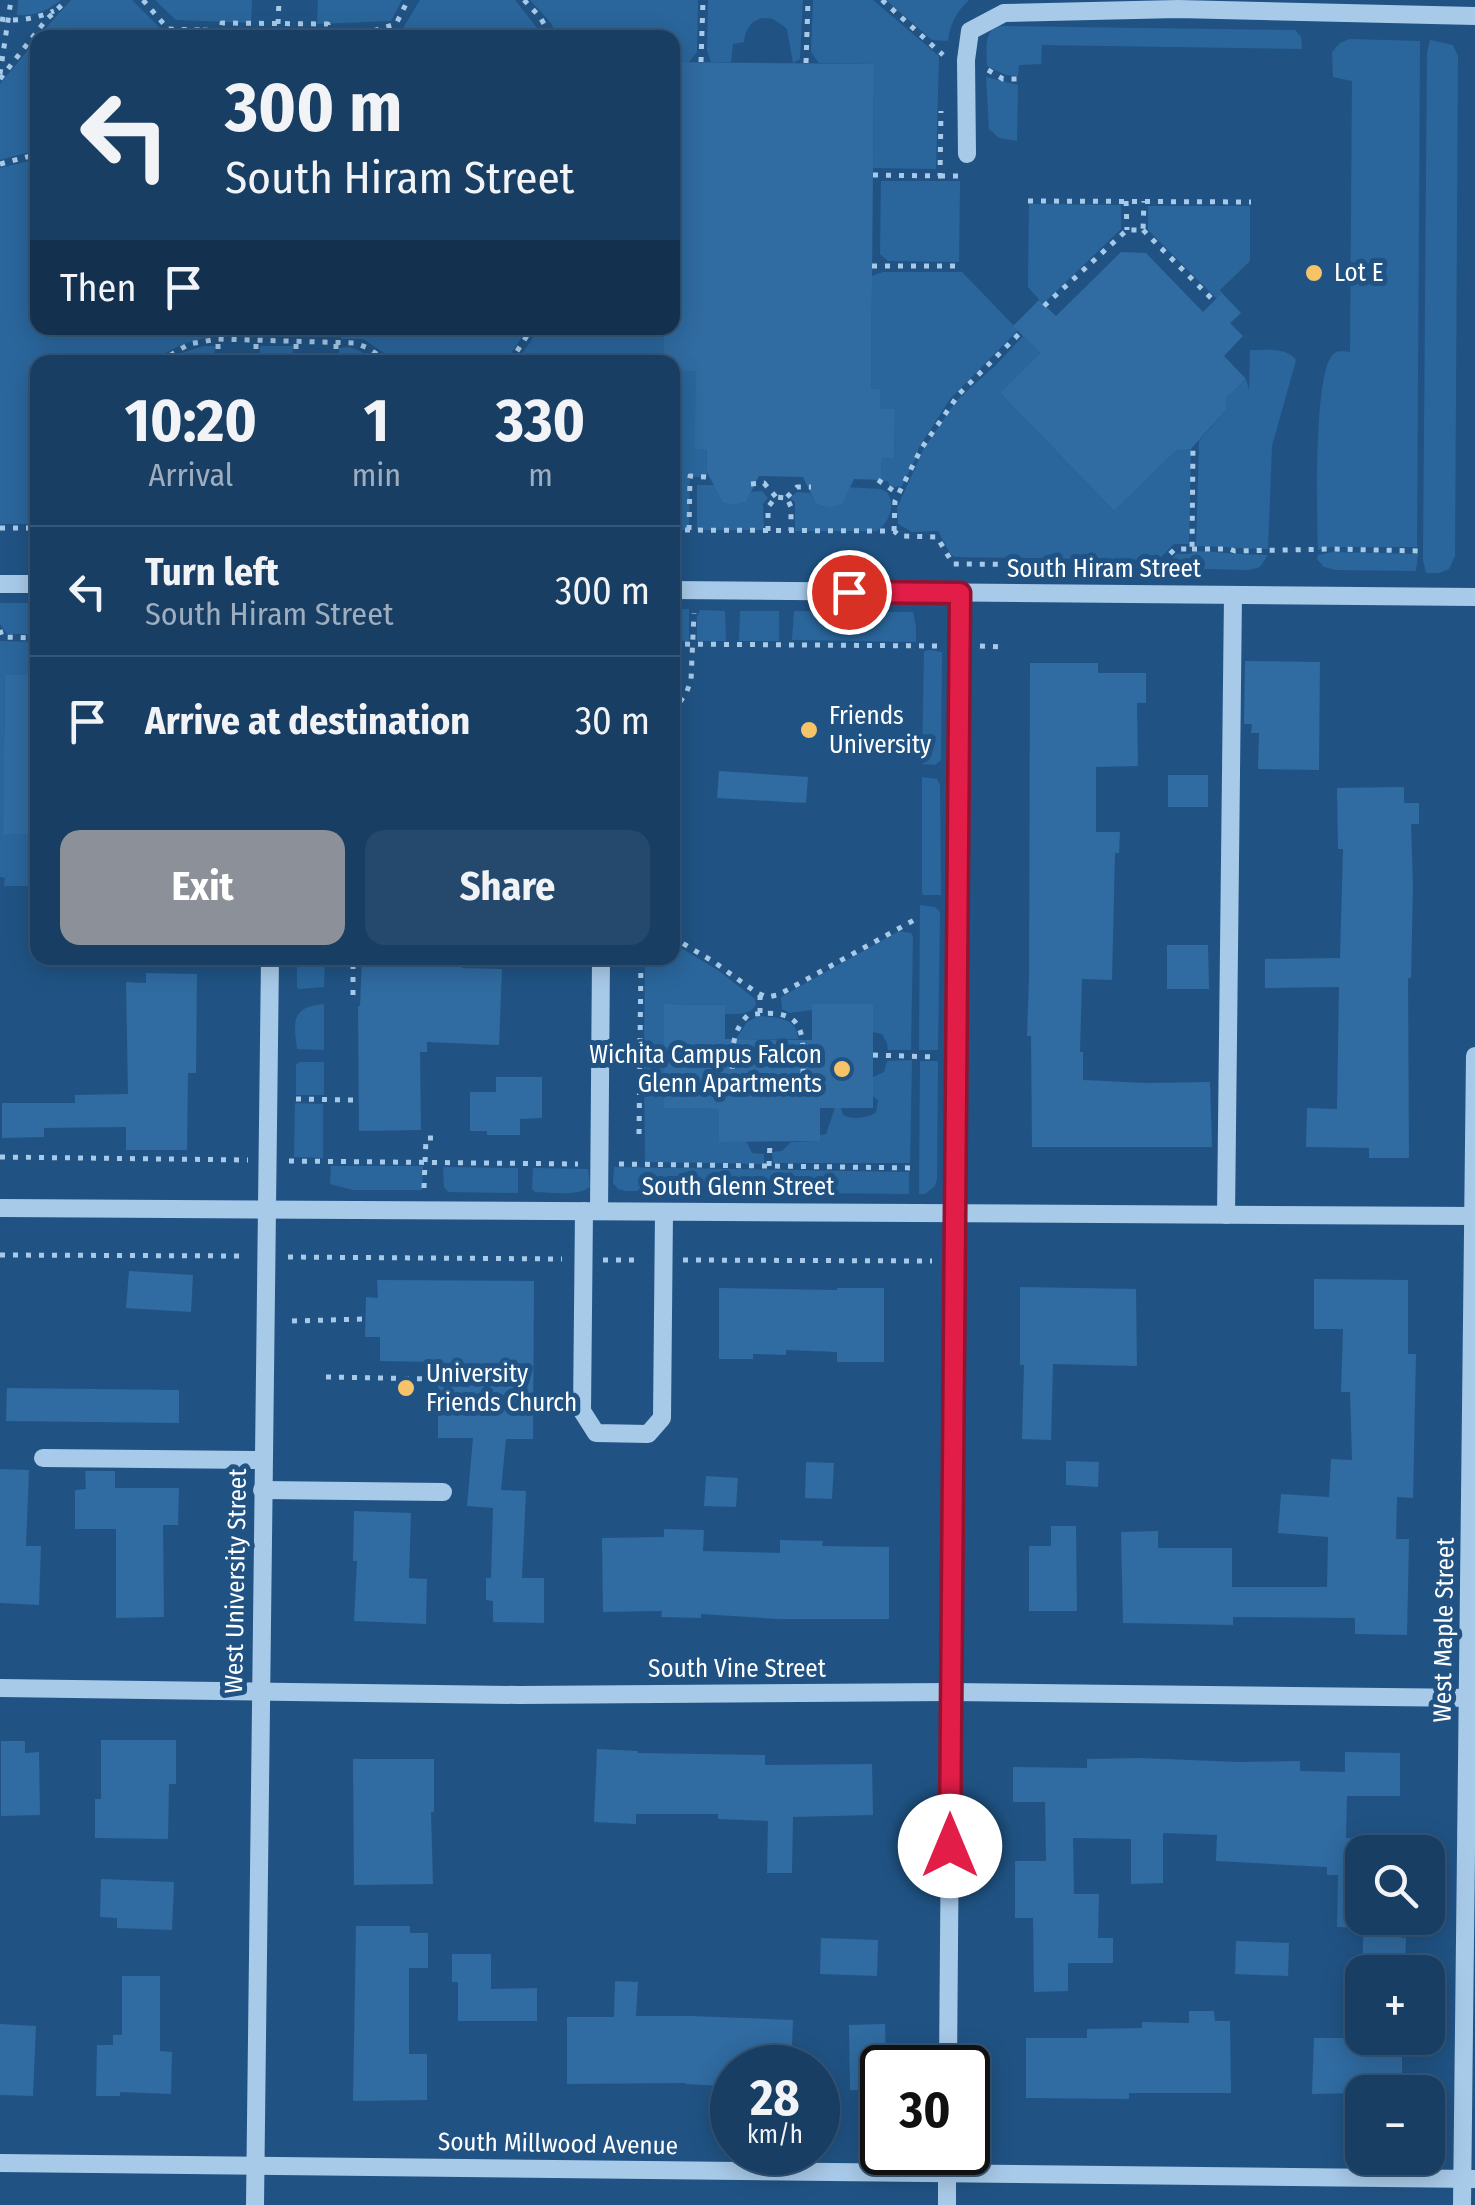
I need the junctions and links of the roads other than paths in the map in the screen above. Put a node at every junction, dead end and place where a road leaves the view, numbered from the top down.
1 (1475, 16) edge
2 (967, 154) dead end
3 (0, 584) edge
4 (30, 584) edge
5 (680, 590) edge
6 (960, 593) junction
7 (1233, 595) junction
8 (1475, 597) edge
9 (270, 965) edge
10 (600, 965) edge
11 (1475, 1056) edge
12 (0, 1208) edge
13 (266, 1208) junction
14 (591, 1211) junction
15 (664, 1212) junction
16 (956, 1214) junction
17 (1226, 1215) junction
18 (1474, 1216) edge
19 (42, 1458) dead end
20 (262, 1460) junction
21 (262, 1490) junction
22 (442, 1492) dead end
23 (0, 1688) edge
24 (260, 1692) junction
25 (951, 1692) junction
26 (1472, 1698) edge
27 (948, 2045) edge
28 (0, 2163) edge
29 (255, 2166) junction
30 (860, 2173) edge
31 (990, 2174) edge
32 (947, 2175) edge
33 (1469, 2179) edge
34 (255, 2205) edge
35 (947, 2205) edge
36 (1462, 2205) edge

1 - 2 street
3 - 4 street
5 - 6 street, South Hiram Street
6 - 7 street, South Hiram Street
6 - 16 street
7 - 8 street, South Hiram Street
7 - 17 street
9 - 13 street, West University Street
10 - 14 street
11 - 18 street, West Maple Street
12 - 13 street, South Glenn Street
13 - 14 street, South Glenn Street
13 - 20 street, West University Street
14 - 15 street, South Glenn Street
14 - 15 street
15 - 16 street, South Glenn Street
16 - 17 street, South Glenn Street
16 - 25 street
17 - 18 street, South Glenn Street
18 - 26 street, West Maple Street
19 - 20 street
20 - 21 street, West University Street
21 - 22 street
21 - 24 street, West University Street
23 - 24 street, South Vine Street
24 - 25 street, South Vine Street
24 - 29 street, West University Street
25 - 26 street, South Vine Street
25 - 27 street
26 - 33 street, West Maple Street
28 - 29 street, South Millwood Avenue
29 - 30 street, South Millwood Avenue
29 - 34 street, West University Street
31 - 33 street, South Millwood Avenue
32 - 35 street
33 - 36 street, West Maple Street

